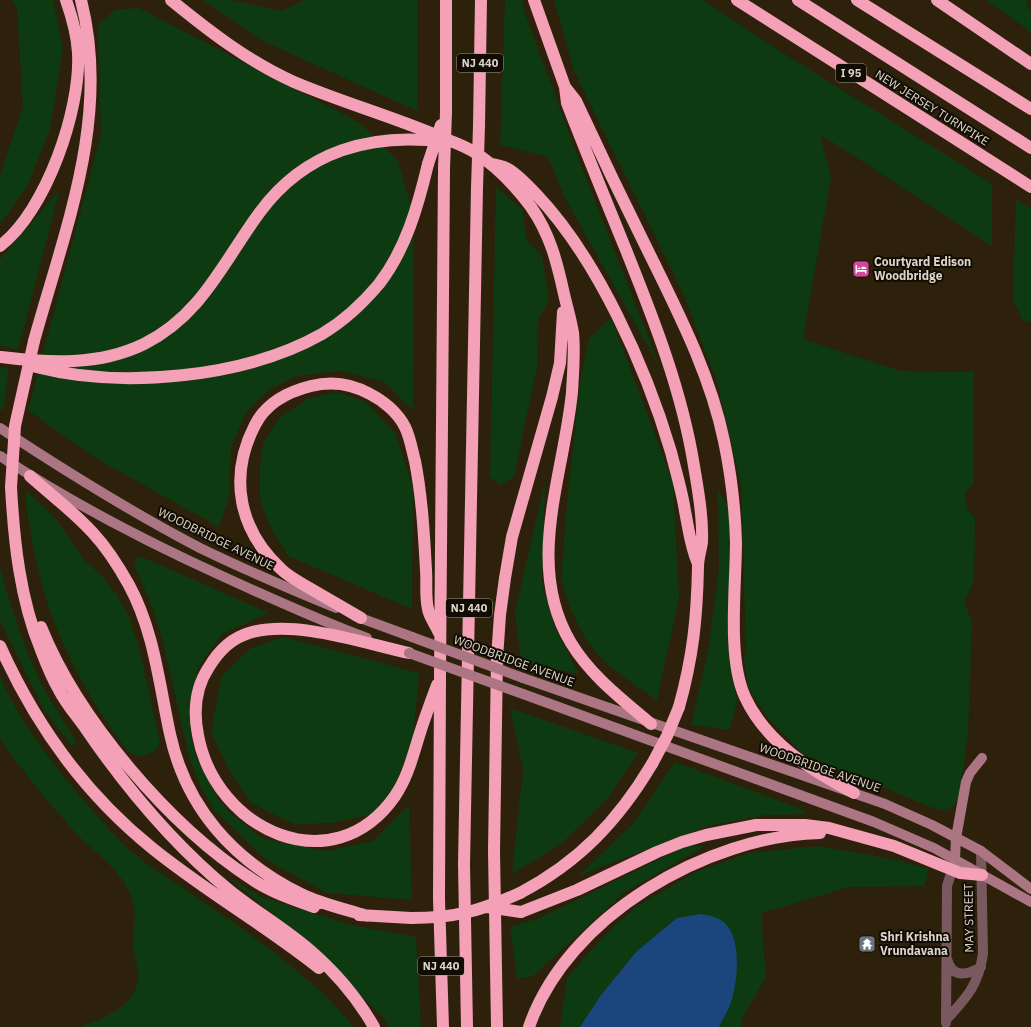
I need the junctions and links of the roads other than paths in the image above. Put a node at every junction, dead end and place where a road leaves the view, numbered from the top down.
1 (66, 0) edge
2 (81, 0) edge
3 (171, 0) edge
4 (446, 0) edge
5 (481, 0) edge
6 (534, 0) edge
7 (736, 0) edge
8 (798, 0) edge
9 (857, 0) edge
10 (870, 0) edge
11 (937, 0) edge
12 (1031, 64) edge
13 (969, 71) junction
14 (566, 87) junction
15 (1031, 109) edge
16 (446, 112) junction
17 (458, 144) junction
18 (1031, 148) edge
19 (488, 162) junction
20 (1031, 187) edge
21 (0, 246) edge
22 (563, 291) junction
23 (1, 357) edge
24 (0, 428) edge
25 (0, 456) edge
26 (30, 476) junction
27 (17, 555) junction
28 (698, 565) junction
29 (361, 618) junction
30 (440, 635) junction
31 (0, 646) edge
32 (409, 653) junction
33 (440, 677) junction
34 (651, 724) junction
35 (982, 758) dead end
36 (854, 793) junction
37 (854, 834) junction
38 (956, 838) junction
39 (981, 851) junction
40 (953, 865) junction
41 (982, 875) junction
42 (1031, 889) edge
43 (1031, 902) edge
44 (487, 907) junction
45 (367, 916) junction
46 (945, 953) junction
47 (981, 967) junction
48 (372, 1022) edge
49 (946, 1024) edge
50 (443, 1027) edge
51 (467, 1027) edge
52 (497, 1027) edge
53 (529, 1027) edge

1 - 21 highway
2 - 27 highway, bridge
3 - 17 highway
4 - 16 highway, NJ 440
5 - 51 highway, NJ 440, bridge
6 - 14 highway
7 - 20 highway, NEW JERSEY TURNPIKE / I 95
8 - 18 highway, NEW JERSEY TURNPIKE / I 95
9 - 13 highway
10 - 13 highway
11 - 12 highway
13 - 15 highway
14 - 28 highway
14 - 36 highway
16 - 23 highway, bridge
16 - 30 highway, NJ 440, bridge
17 - 19 highway
17 - 23 highway
19 - 22 highway
19 - 28 highway
22 - 34 highway
22 - 52 highway
24 - 29 main road, WOODBRIDGE AVENUE
25 - 26 main road
26 - 32 main road
26 - 45 highway
27 - 45 highway
27 - 48 highway
28 - 44 highway, bridge
29 - 30 highway
29 - 34 main road, WOODBRIDGE AVENUE, bridge
30 - 33 highway, NJ 440
31 - 48 highway
32 - 33 highway
32 - 40 main road, bridge
33 - 50 highway, NJ 440
34 - 36 main road, WOODBRIDGE AVENUE
35 - 38 main road
36 - 38 main road, WOODBRIDGE AVENUE
37 - 40 highway
37 - 44 highway, bridge
37 - 53 highway
38 - 39 main road, WOODBRIDGE AVENUE
38 - 40 main road
39 - 41 street, MAY STREET
39 - 42 main road, WOODBRIDGE AVENUE
40 - 41 highway
40 - 46 street, MAY STREET
41 - 43 main road
41 - 47 street, MAY STREET
44 - 45 highway, bridge
46 - 47 street
46 - 49 street, MAY STREET
47 - 49 street, MAY STREET

